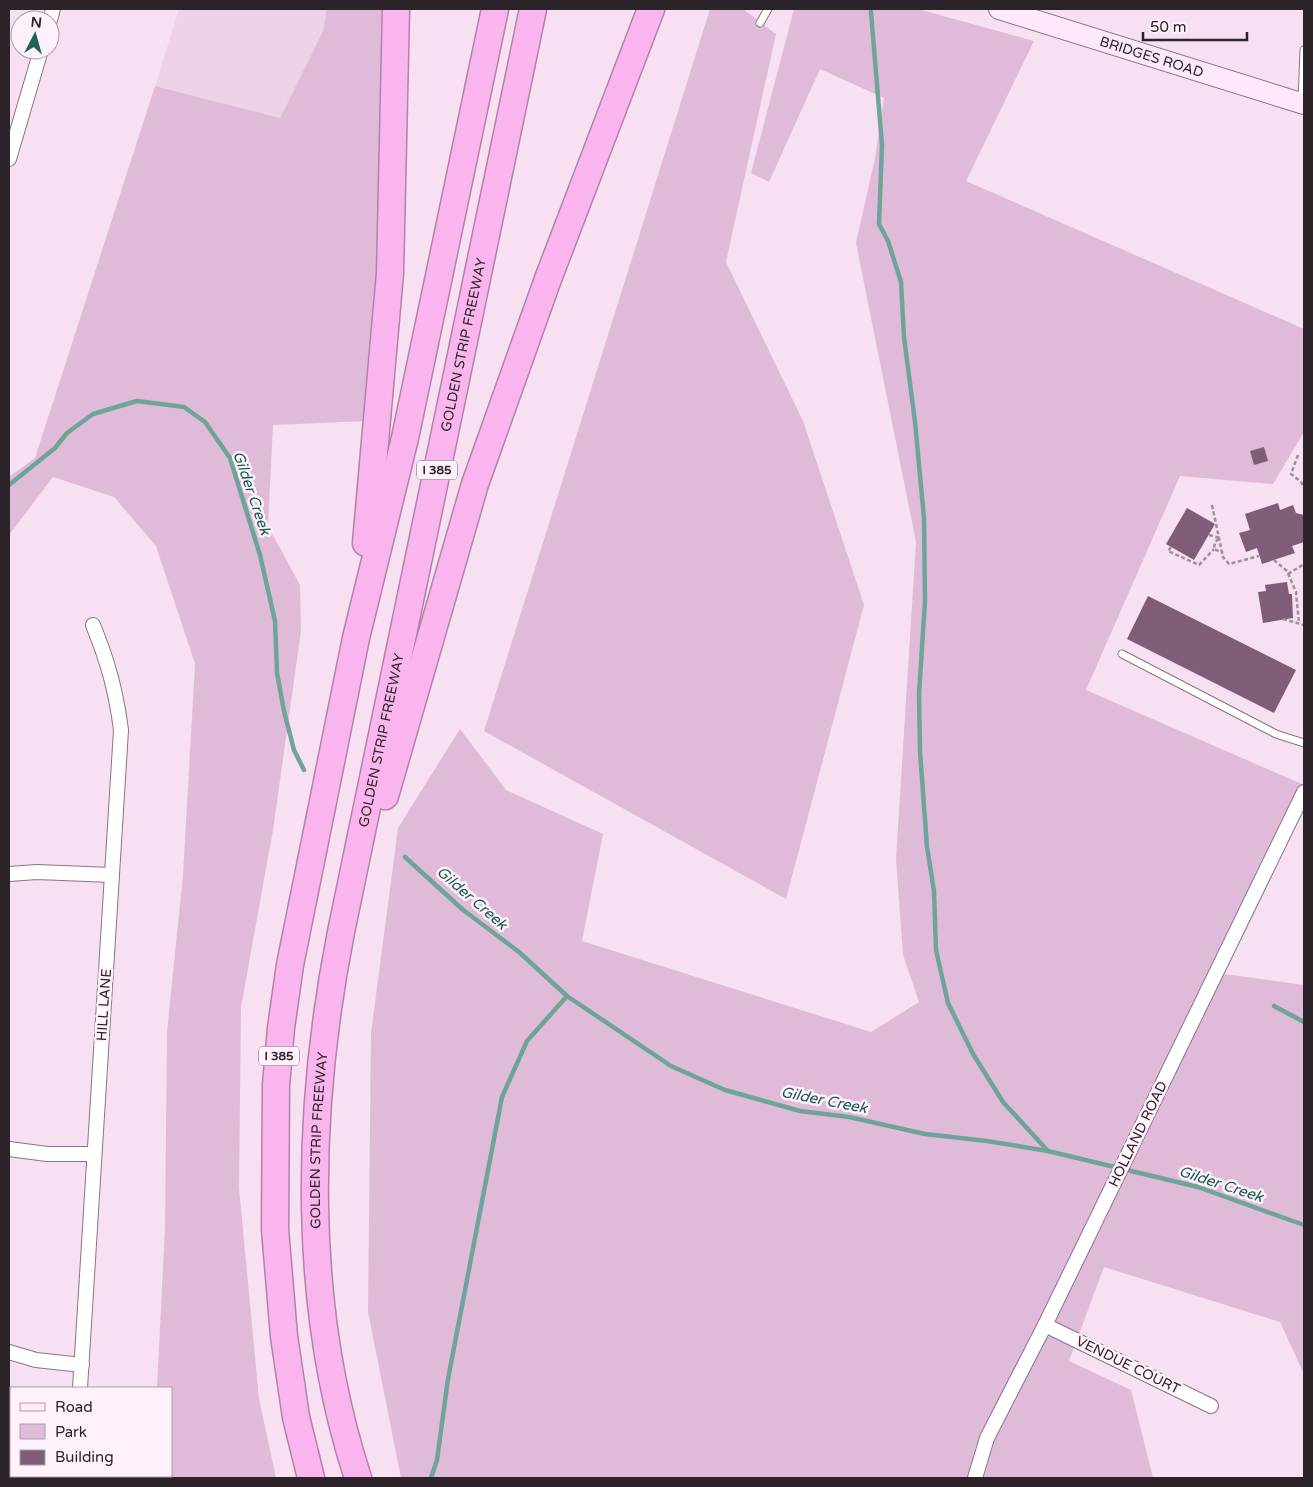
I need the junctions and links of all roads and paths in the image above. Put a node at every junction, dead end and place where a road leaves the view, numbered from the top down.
1 (396, 9) edge
2 (495, 9) edge
3 (533, 9) edge
4 (651, 9) edge
5 (768, 9) edge
6 (999, 9) edge
7 (760, 23) dead end
8 (1304, 50) edge
9 (38, 60) edge
10 (1303, 104) edge
11 (9, 159) edge
12 (1298, 454) dead end
13 (1304, 488) edge
14 (1212, 505) dead end
15 (1209, 535) dead end
16 (1220, 538) junction
17 (1171, 547) dead end
18 (1214, 549) junction
19 (1223, 553) junction
20 (1259, 556) dead end
21 (1274, 560) dead end
22 (1304, 564) edge
23 (1288, 574) junction
24 (1297, 598) junction
25 (1293, 599) dead end
26 (1283, 619) dead end
27 (1299, 623) junction
28 (93, 625) dead end
29 (1304, 625) edge
30 (356, 638) junction
31 (1122, 654) dead end
32 (1304, 743) edge
33 (1304, 792) edge
34 (9, 874) edge
35 (112, 875) junction
36 (341, 932) junction
37 (9, 1149) edge
38 (94, 1154) junction
39 (1046, 1325) junction
40 (9, 1352) edge
41 (82, 1365) junction
42 (80, 1387) edge
43 (1211, 1406) dead end
44 (311, 1478) edge
45 (358, 1478) edge
46 (975, 1478) edge

1 - 30 highway
2 - 30 highway, I 385
3 - 36 highway, GOLDEN STRIP FREEWAY / I 385
4 - 36 highway
5 - 7 lane
6 - 10 main road, BRIDGES ROAD
8 - 10 lane
9 - 11 street
12 - 13 path
14 - 16 path
15 - 16 path
16 - 18 path
16 - 19 path
17 - 18 path
18 - 19 path
19 - 20 path
21 - 23 path
22 - 23 path
23 - 24 path
24 - 25 path
24 - 27 path
26 - 27 path
27 - 29 path
28 - 35 street, HILL LANE
30 - 44 highway, I 385
31 - 32 lane
33 - 39 street, HOLLAND ROAD
34 - 35 street
35 - 38 street, HILL LANE
36 - 45 highway, GOLDEN STRIP FREEWAY / I 385
37 - 38 street
38 - 41 street, HILL LANE
39 - 43 street, VENDUE COURT
39 - 46 street, HOLLAND ROAD
40 - 41 street
41 - 42 street, HILL LANE

